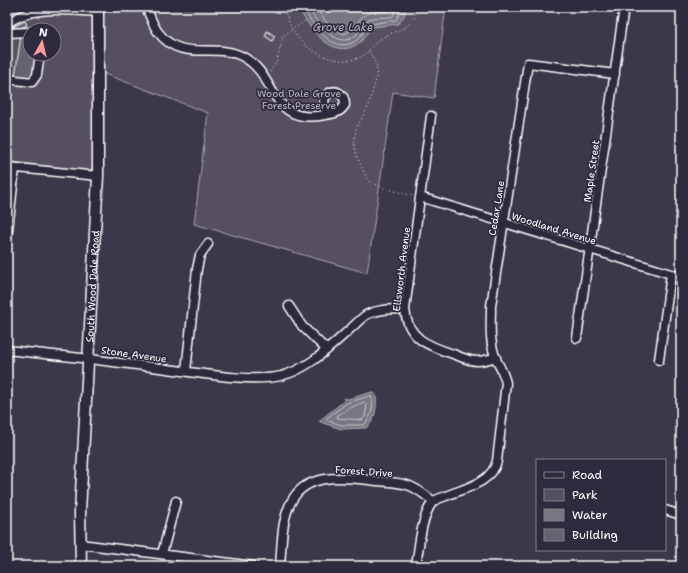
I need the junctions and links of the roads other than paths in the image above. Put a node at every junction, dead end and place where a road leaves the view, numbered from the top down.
1 (146, 7) edge
2 (624, 7) edge
3 (98, 9) edge
4 (7, 24) edge
5 (22, 32) edge
6 (7, 33) edge
7 (39, 62) edge
8 (615, 74) junction
9 (7, 79) edge
10 (326, 115) dead end
11 (431, 116) dead end
12 (11, 167) edge
13 (98, 176) junction
14 (420, 197) junction
15 (504, 222) junction
16 (7, 239) edge
17 (208, 244) dead end
18 (589, 250) junction
19 (671, 274) junction
20 (681, 277) edge
21 (289, 306) dead end
22 (405, 309) junction
23 (577, 338) dead end
24 (7, 350) edge
25 (327, 350) junction
26 (496, 357) junction
27 (87, 358) junction
28 (659, 360) dead end
29 (186, 371) junction
30 (176, 501) dead end
31 (433, 501) junction
32 (666, 510) edge
33 (681, 515) edge
34 (80, 544) junction
35 (162, 554) junction
36 (81, 566) edge
37 (254, 566) edge
38 (280, 566) edge
39 (416, 566) edge

1 - 10 street
2 - 8 street, Maple Street
3 - 4 street
3 - 13 main road, South Wood Dale Road
5 - 6 street
7 - 9 street
8 - 15 street, Cedar Lane
8 - 18 street, Maple Street
11 - 14 street, Ellsworth Avenue
12 - 13 street
12 - 16 street
13 - 27 main road, South Wood Dale Road
14 - 15 street, Woodland Avenue
14 - 22 street, Ellsworth Avenue
15 - 18 street, Woodland Avenue
15 - 26 street, Cedar Lane
17 - 29 street
18 - 19 street, Woodland Avenue
18 - 23 street, Maple Street
19 - 20 street, Woodland Avenue
19 - 28 street
21 - 25 street
22 - 25 street, Stone Avenue
22 - 26 street, Ellsworth Avenue
24 - 27 street, Stone Avenue
25 - 29 street, Stone Avenue
26 - 31 street, Cedar Lane
27 - 29 street, Stone Avenue
27 - 34 main road, South Wood Dale Road
30 - 35 street
31 - 38 street, Forest Drive
31 - 39 street
32 - 33 street
34 - 35 street
34 - 36 main road, South Wood Dale Road
35 - 37 street

